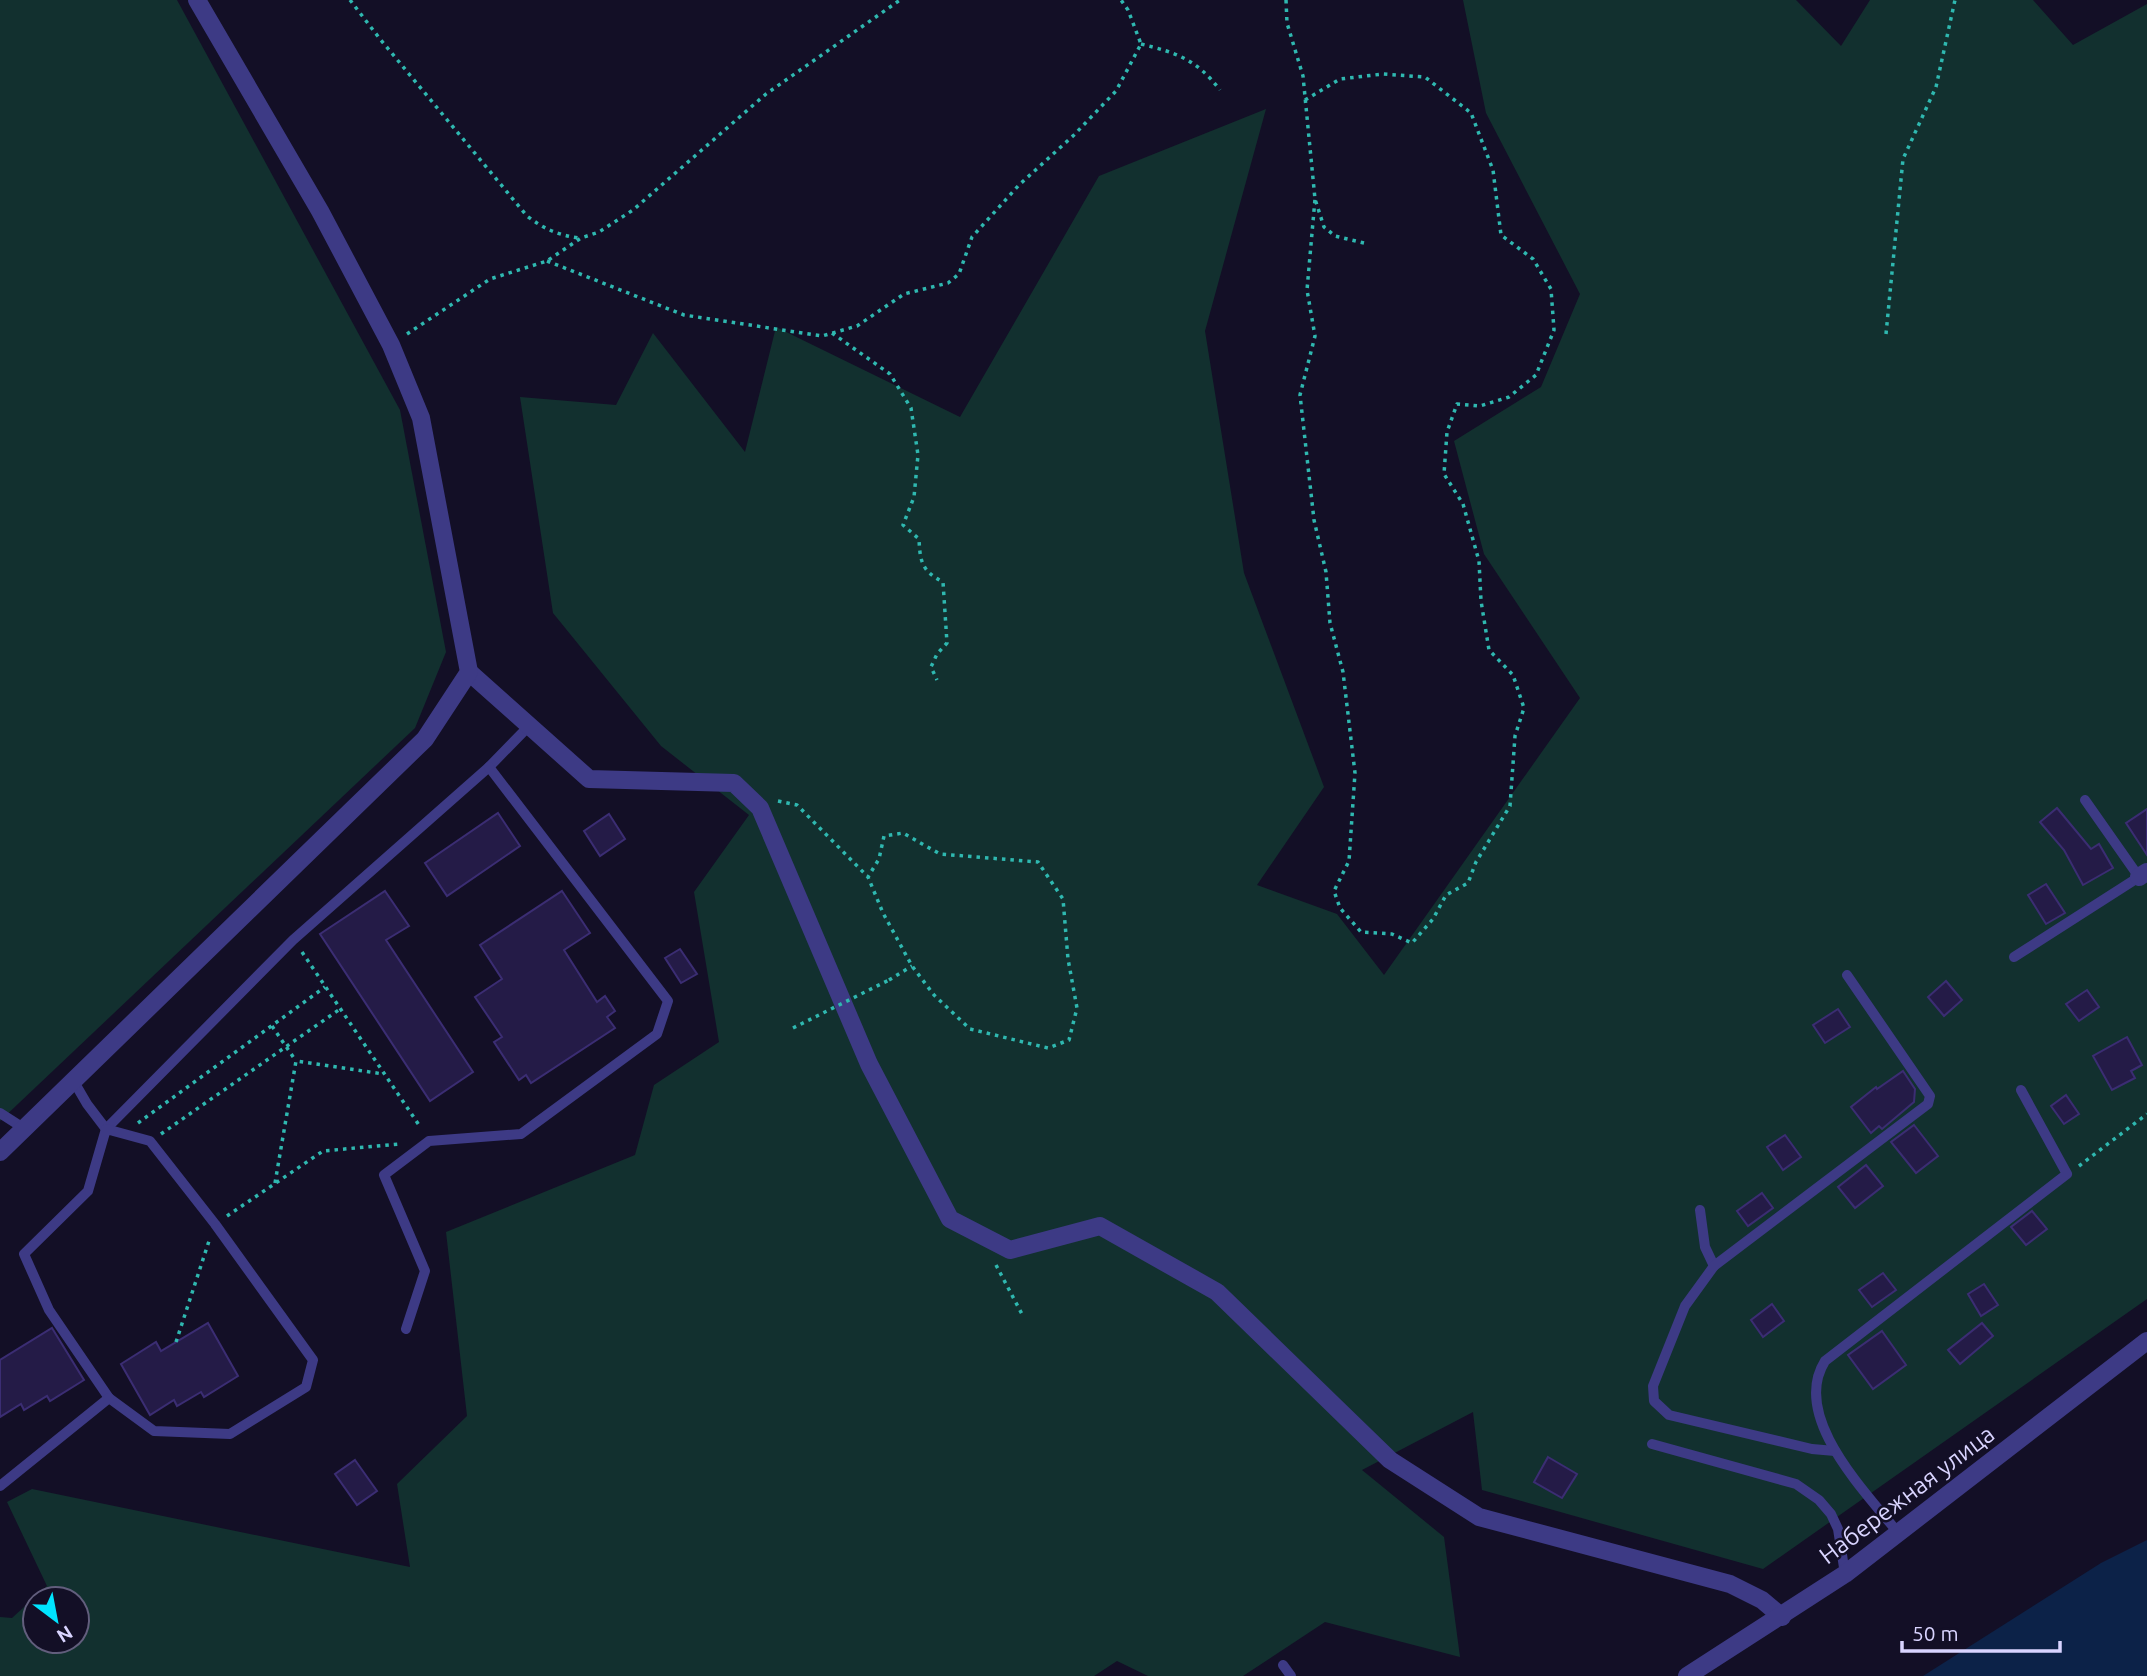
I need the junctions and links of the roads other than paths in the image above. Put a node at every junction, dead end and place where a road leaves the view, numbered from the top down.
1 (197, 0) edge
2 (469, 672) junction
3 (528, 727) junction
4 (489, 767) junction
5 (2085, 800) dead end
6 (2143, 875) edge
7 (2014, 957) dead end
8 (1847, 975) dead end
9 (73, 1080) junction
10 (2021, 1090) dead end
11 (0, 1113) edge
12 (25, 1129) junction
13 (106, 1129) junction
14 (0, 1152) edge
15 (1700, 1210) dead end
16 (1714, 1266) junction
17 (406, 1329) dead end
18 (2147, 1341) edge
19 (108, 1398) junction
20 (1652, 1444) dead end
21 (1835, 1451) junction
22 (0, 1486) edge
23 (1899, 1534) junction
24 (1845, 1574) junction
25 (1782, 1617) junction
26 (1283, 1665) dead end
27 (1291, 1676) edge
28 (1687, 1676) edge

1 - 2 street
2 - 3 street
2 - 9 street
3 - 4 lane
3 - 25 street
4 - 13 lane
4 - 17 lane
5 - 6 lane
6 - 7 lane
8 - 16 lane
9 - 12 street
9 - 13 lane
10 - 21 lane
11 - 12 lane
12 - 14 street
13 - 19 lane
13 - 19 lane
15 - 16 lane
16 - 21 lane
18 - 23 street, Набережная улица
19 - 22 lane
20 - 24 lane
21 - 23 lane
23 - 24 street, Набережная улица
24 - 25 street, Набережная улица
25 - 28 street, Набережная улица
26 - 27 lane

